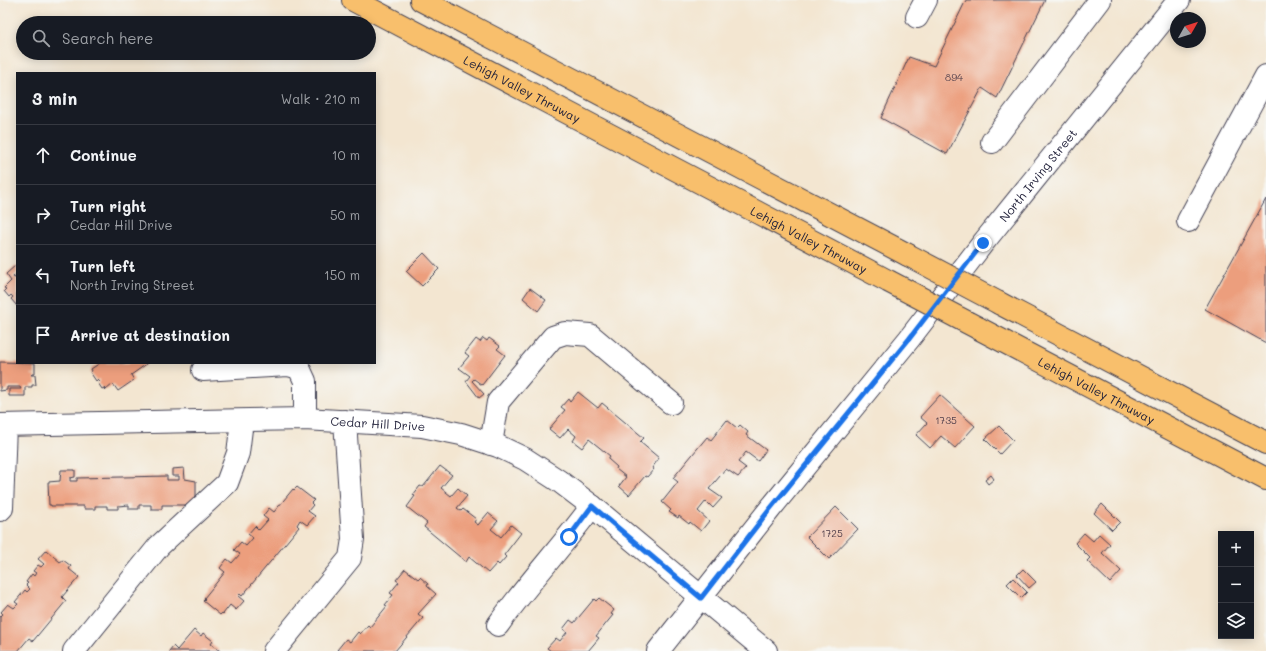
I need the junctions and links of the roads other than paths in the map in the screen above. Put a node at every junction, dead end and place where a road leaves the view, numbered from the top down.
1 (352, 0) edge
2 (421, 0) edge
3 (1100, 0) edge
4 (1179, 0) edge
5 (1266, 76) edge
6 (992, 142) dead end
7 (1188, 221) dead end
8 (203, 370) dead end
9 (671, 403) dead end
10 (305, 418) junction
11 (242, 421) junction
12 (345, 421) junction
13 (3, 425) edge
14 (1266, 443) edge
15 (491, 444) junction
16 (1266, 479) edge
17 (592, 506) junction
18 (0, 510) edge
19 (701, 598) junction
20 (498, 625) dead end
21 (74, 651) edge
22 (274, 651) edge
23 (658, 651) edge
24 (766, 651) edge

1 - 16 highway, Lehigh Valley Thruway, bridge
2 - 14 highway, bridge
3 - 6 street
4 - 19 street, North Irving Street
5 - 7 street
8 - 10 street
9 - 15 street
10 - 11 street, Cedar Hill Drive
10 - 12 street, Cedar Hill Drive
11 - 13 street, Cedar Hill Drive
11 - 21 street
12 - 15 street, Cedar Hill Drive
12 - 22 street
13 - 18 street
15 - 17 street, Cedar Hill Drive
17 - 19 street, Cedar Hill Drive
17 - 20 street
19 - 23 street, North Irving Street
19 - 24 street, Cedar Hill Drive

